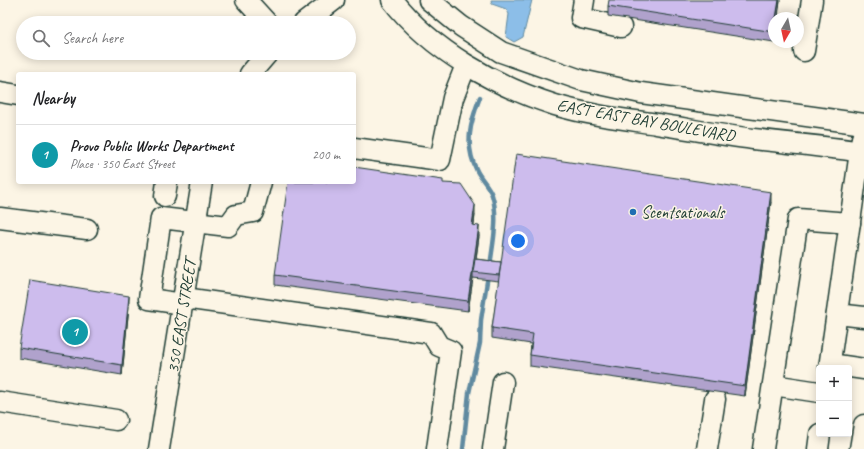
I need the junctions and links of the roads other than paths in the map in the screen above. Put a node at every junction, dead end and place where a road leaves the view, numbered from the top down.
1 (246, 0) edge
2 (334, 0) edge
3 (392, 0) edge
4 (429, 0) edge
5 (584, 0) edge
6 (812, 0) edge
7 (260, 16) edge
8 (313, 16) edge
9 (621, 27) dead end
10 (804, 51) dead end
11 (262, 60) edge
12 (466, 65) junction
13 (252, 72) edge
14 (0, 92) edge
15 (16, 95) edge
16 (864, 124) edge
17 (864, 128) edge
18 (356, 148) edge
19 (862, 152) edge
20 (202, 184) edge
21 (260, 184) edge
22 (0, 218) edge
23 (196, 223) junction
24 (850, 223) junction
25 (88, 229) dead end
26 (183, 301) junction
27 (837, 314) junction
28 (864, 317) edge
29 (829, 365) edge
30 (852, 368) edge
31 (864, 369) edge
32 (503, 382) dead end
33 (773, 385) junction
34 (816, 392) edge
35 (715, 399) dead end
36 (0, 402) edge
37 (116, 420) dead end
38 (864, 425) edge
39 (820, 437) edge
40 (160, 449) edge
41 (437, 449) edge
42 (493, 449) edge
43 (707, 449) edge
44 (763, 449) edge
45 (818, 449) edge
46 (860, 449) edge

1 - 7 street
2 - 8 street
3 - 12 street, EAST EAST BAY BOULEVARD
4 - 16 street, EAST EAST BAY BOULEVARD
5 - 9 street
6 - 10 street
11 - 13 street
12 - 18 street
12 - 19 street, EAST EAST BAY BOULEVARD
14 - 15 street
17 - 19 street
19 - 24 street
20 - 23 street, 350 EAST STREET
21 - 23 street
22 - 25 street
23 - 26 street, 350 EAST STREET
23 - 26 street
24 - 27 street
24 - 33 street
26 - 40 street, 350 EAST STREET
26 - 41 street
27 - 28 street
27 - 29 street
30 - 31 street
32 - 42 street
33 - 34 street
33 - 44 street
35 - 43 street
36 - 37 street
38 - 46 street
39 - 45 street

